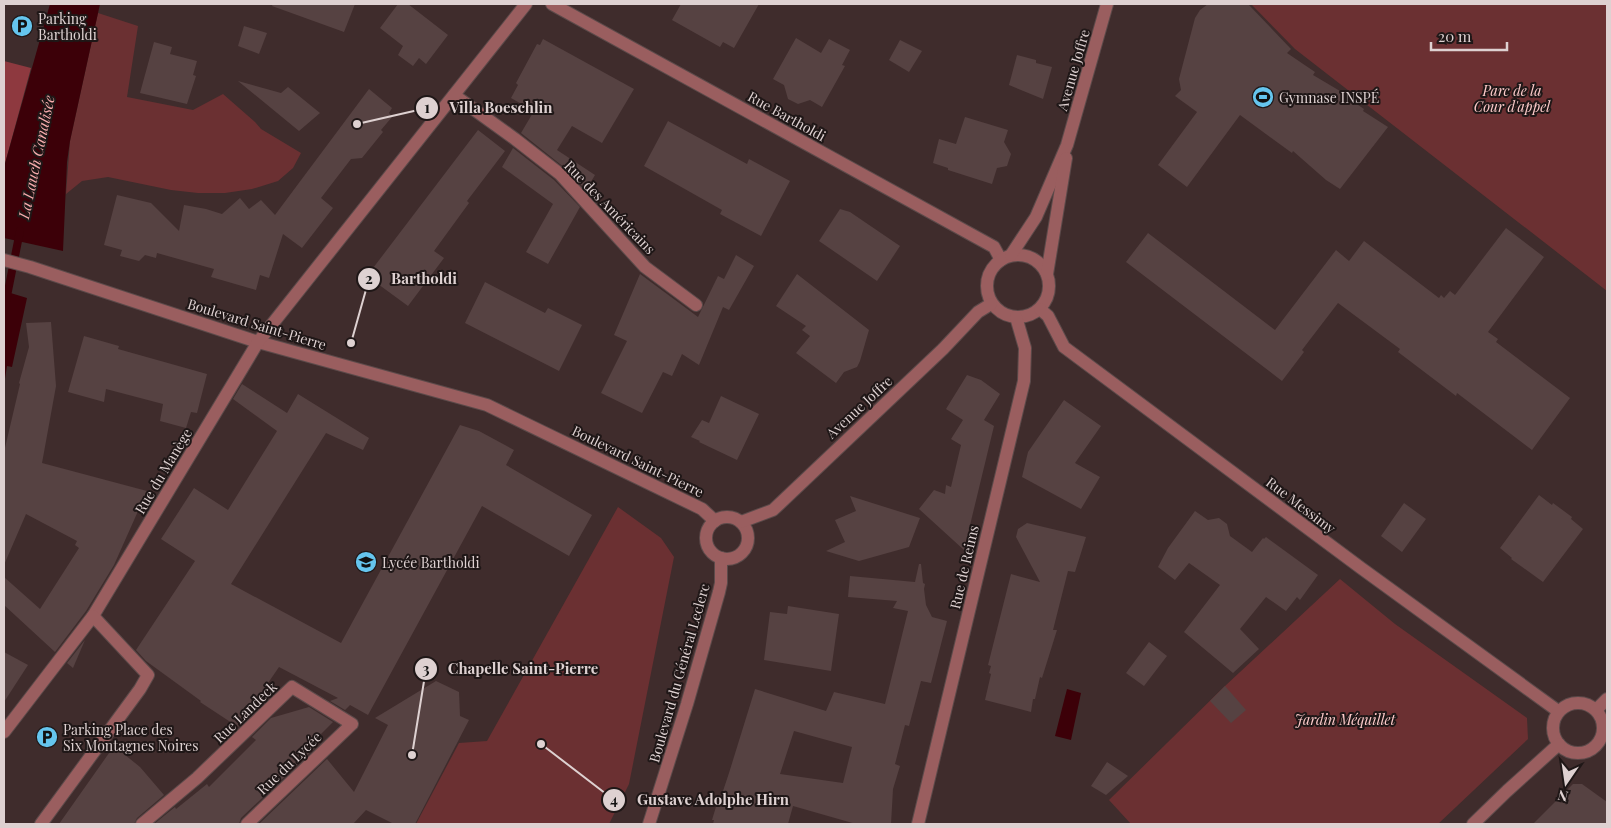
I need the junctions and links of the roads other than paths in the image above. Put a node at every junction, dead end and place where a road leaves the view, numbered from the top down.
1 (526, 4) edge
2 (552, 4) edge
3 (1107, 4) edge
4 (454, 95) junction
5 (1067, 145) junction
6 (1006, 257) junction
7 (4, 260) edge
8 (1047, 274) junction
9 (991, 304) junction
10 (696, 305) dead end
11 (1040, 309) junction
12 (1016, 317) junction
13 (258, 342) junction
14 (715, 520) junction
15 (741, 522) junction
16 (721, 558) junction
17 (93, 616) junction
18 (1607, 699) edge
19 (1596, 710) junction
20 (1558, 711) junction
21 (352, 724) joint
22 (4, 732) edge
23 (1559, 744) junction
24 (1602, 746) edge
25 (41, 824) edge
26 (142, 824) edge
27 (247, 824) edge
28 (649, 824) edge
29 (918, 824) edge
30 (1473, 824) edge

1 - 4 street
2 - 6 street, Rue Bartholdi
3 - 5 street, Avenue Joffre
4 - 10 street, Rue des Américains
4 - 13 street
5 - 6 street, Avenue Joffre
5 - 8 street, Avenue Joffre
6 - 8 street
6 - 9 street
7 - 13 street, Boulevard Saint-Pierre
8 - 11 street
9 - 12 street
9 - 15 street, Avenue Joffre
11 - 12 street
11 - 20 street, Rue Messimy
12 - 29 street, Rue de Reims
13 - 14 street, Boulevard Saint-Pierre
13 - 17 street, Rue du Manège
14 - 15 street
14 - 16 street
15 - 16 street
16 - 28 street, Boulevard du Général Leclerc
17 - 22 street, Rue du Manège
17 - 25 street
18 - 19 street
19 - 20 street
19 - 24 street
20 - 23 street
21 - 26 street, Rue Landeck
21 - 27 street, Rue du Lycée
23 - 24 street
23 - 30 street

